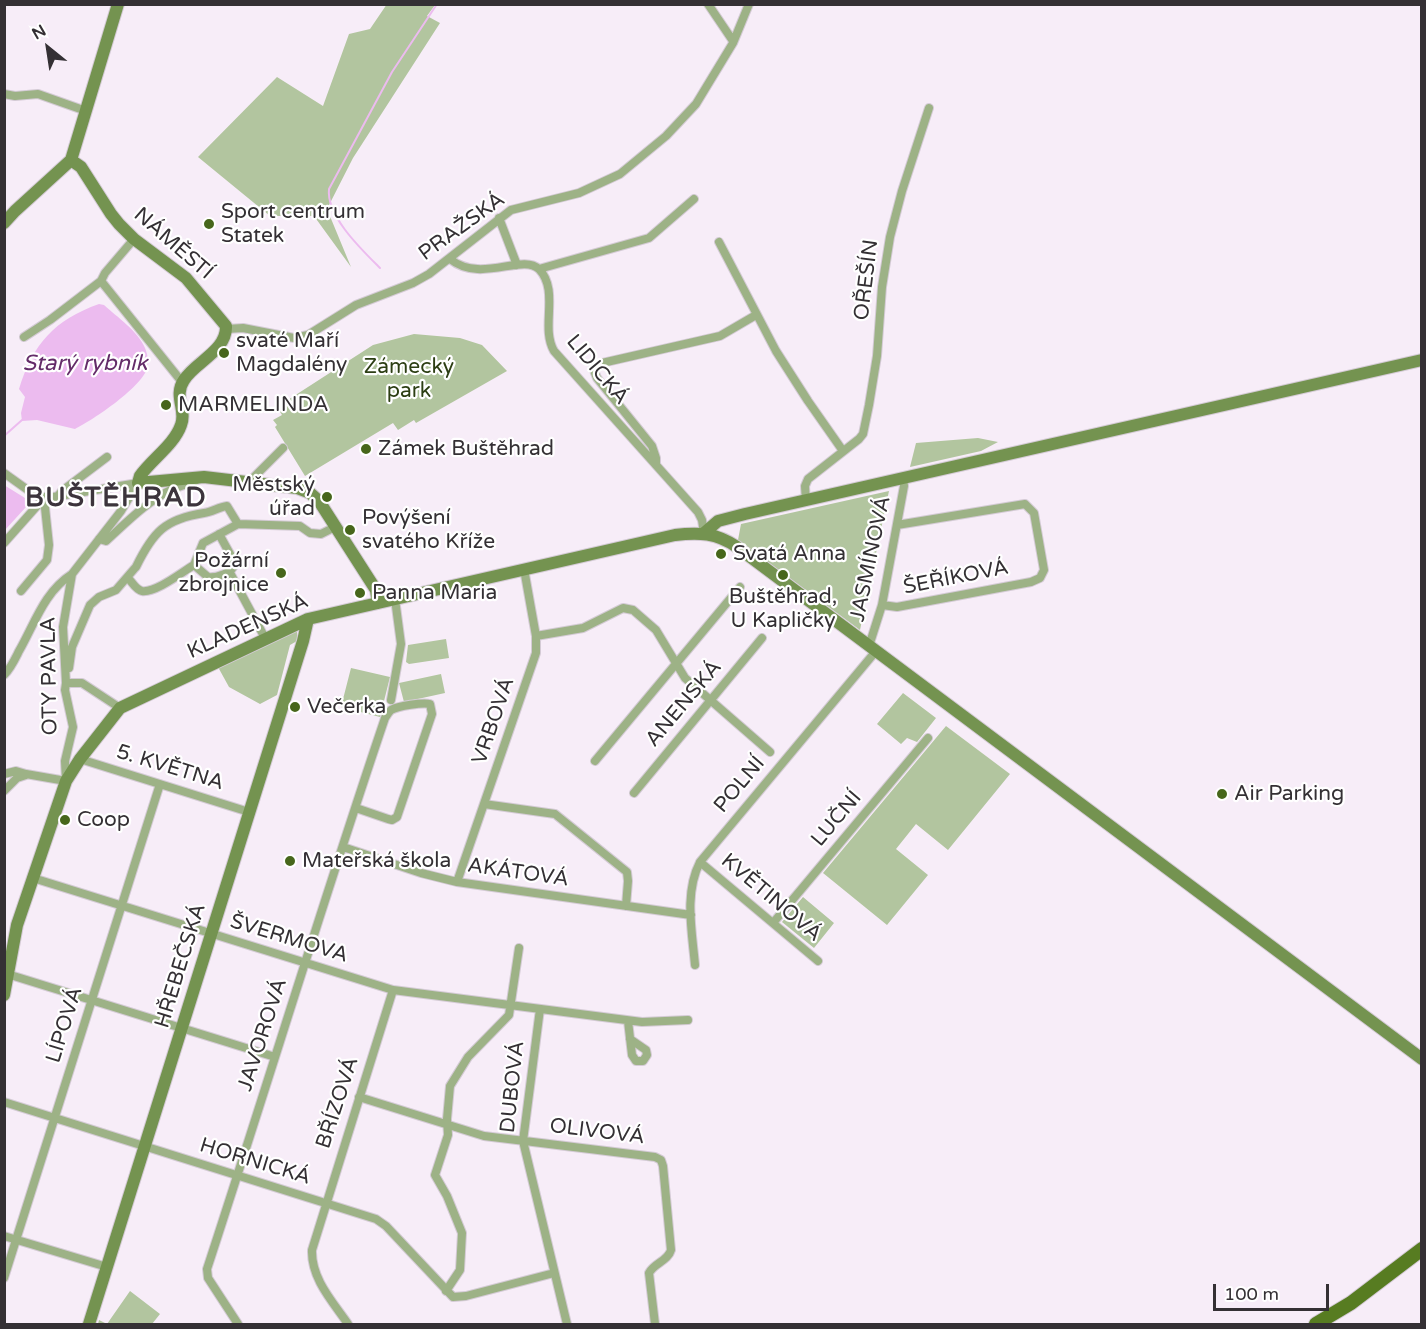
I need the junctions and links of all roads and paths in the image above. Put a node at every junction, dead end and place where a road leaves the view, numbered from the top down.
1 (118, 4) edge
2 (708, 4) edge
3 (748, 4) edge
4 (733, 42) junction
5 (4, 94) edge
6 (929, 108) dead end
7 (86, 111) junction
8 (72, 160) junction
9 (694, 199) dead end
10 (498, 218) junction
11 (4, 223) edge
12 (134, 238) junction
13 (718, 242) dead end
14 (450, 259) junction
15 (517, 265) junction
16 (539, 269) junction
17 (101, 281) junction
18 (756, 315) junction
19 (227, 329) junction
20 (24, 337) dead end
21 (1422, 360) edge
22 (182, 382) junction
23 (284, 448) dead end
24 (843, 451) junction
25 (107, 457) dead end
26 (656, 465) junction
27 (4, 473) edge
28 (200, 477) junction
29 (903, 478) junction
30 (249, 482) junction
31 (138, 483) junction
32 (57, 497) junction
33 (44, 498) junction
34 (806, 501) junction
35 (238, 524) junction
36 (897, 525) junction
37 (335, 526) junction
38 (704, 533) junction
39 (219, 534) junction
40 (99, 539) junction
41 (4, 543) edge
42 (194, 565) junction
43 (524, 569) junction
44 (229, 571) junction
45 (72, 574) junction
46 (128, 578) junction
47 (740, 587) dead end
48 (21, 591) dead end
49 (395, 598) junction
50 (378, 603) junction
51 (882, 605) junction
52 (308, 619) junction
53 (536, 636) junction
54 (266, 638) junction
55 (762, 638) dead end
56 (873, 648) junction
57 (675, 664) junction
58 (4, 675) edge
59 (66, 682) junction
60 (391, 700) dead end
61 (710, 701) junction
62 (120, 708) junction
63 (928, 738) dead end
64 (770, 752) dead end
65 (80, 759) junction
66 (595, 761) dead end
67 (4, 774) edge
68 (26, 774) junction
69 (66, 781) junction
70 (160, 784) junction
71 (4, 791) edge
72 (634, 793) dead end
73 (484, 804) junction
74 (356, 808) junction
75 (249, 812) junction
76 (343, 847) junction
77 (700, 862) junction
78 (33, 878) junction
79 (457, 882) junction
80 (121, 906) junction
81 (626, 906) junction
82 (691, 915) junction
83 (773, 923) junction
84 (211, 934) junction
85 (519, 948) dead end
86 (818, 961) dead end
87 (305, 963) junction
88 (695, 965) dead end
89 (6, 974) edge
90 (393, 990) junction
91 (4, 995) edge
92 (92, 1000) junction
93 (512, 1006) junction
94 (540, 1009) junction
95 (688, 1020) dead end
96 (628, 1021) junction
97 (182, 1028) junction
98 (630, 1039) dead end
99 (275, 1057) junction
100 (1422, 1059) edge
101 (359, 1097) junction
102 (4, 1102) edge
103 (55, 1118) junction
104 (447, 1125) junction
105 (524, 1142) junction
106 (145, 1146) junction
107 (238, 1175) junction
108 (325, 1203) junction
109 (4, 1236) edge
110 (16, 1240) junction
111 (1422, 1250) edge
112 (107, 1267) junction
113 (554, 1273) junction
114 (4, 1278) edge
115 (446, 1291) junction
116 (89, 1324) edge
117 (238, 1324) edge
118 (348, 1324) edge
119 (567, 1324) edge
120 (655, 1324) edge
121 (1316, 1324) edge

1 - 7 street
2 - 4 street
3 - 4 street, PRAŽSKÁ
4 - 10 street, PRAŽSKÁ
5 - 7 street
6 - 24 street, OŘEŠÍN
7 - 8 street
8 - 11 street
8 - 12 street, NÁMĚSTÍ
9 - 16 street
10 - 14 street, PRAŽSKÁ
10 - 15 street
12 - 17 street
12 - 19 street, NÁMĚSTÍ
13 - 18 street
14 - 15 street
14 - 19 street, PRAŽSKÁ
15 - 16 street
16 - 26 street, LIDICKÁ
17 - 20 street
17 - 22 street
18 - 24 street
18 - 26 street, LIDICKÁ
19 - 22 street
21 - 29 street
22 - 31 street
23 - 30 street
24 - 34 street, OŘEŠÍN
25 - 32 street
26 - 38 street, LIDICKÁ
27 - 33 street
28 - 30 street
28 - 31 street
28 - 40 street
29 - 34 street
29 - 36 street, JASMÍNOVÁ
30 - 37 street
31 - 32 street
31 - 40 street, OTY PAVLA
32 - 33 street
33 - 41 street
33 - 48 street
34 - 38 street
35 - 37 street
35 - 39 street
35 - 46 street
36 - 51 street, JASMÍNOVÁ
36 - 51 street, ŠEŘÍKOVÁ
37 - 50 street
38 - 43 street, KLADENSKÁ
38 - 56 street
39 - 42 street
39 - 44 street
40 - 45 street, OTY PAVLA
42 - 44 street
42 - 46 street
43 - 49 street, KLADENSKÁ
43 - 53 street, VRBOVÁ
44 - 54 street
45 - 58 street
45 - 59 street, OTY PAVLA
46 - 59 street
47 - 57 street
49 - 50 street, KLADENSKÁ
49 - 60 street
50 - 52 street, KLADENSKÁ
51 - 56 street, JASMÍNOVÁ
52 - 54 street, KLADENSKÁ
52 - 75 street, HŘEBEČSKÁ
53 - 57 street
53 - 73 street, VRBOVÁ
54 - 62 street, KLADENSKÁ
55 - 61 street, ANENSKÁ
56 - 77 street, POLNÍ
56 - 100 street
57 - 61 street
57 - 66 street
59 - 62 street
59 - 69 street, OTY PAVLA
61 - 64 street
61 - 72 street, ANENSKÁ
62 - 65 street, KLADENSKÁ
63 - 83 street, LUČNÍ
65 - 69 street, KLADENSKÁ
65 - 70 street, 5. KVĚTNA
67 - 68 street
68 - 69 street
68 - 71 street
69 - 78 street, KLADENSKÁ
70 - 75 street, 5. KVĚTNA
70 - 80 street, LÍPOVÁ
73 - 79 street, VRBOVÁ
73 - 81 street
74 - 74 street, JAVOROVÁ
74 - 76 street, JAVOROVÁ
75 - 84 street, HŘEBEČSKÁ
76 - 79 street, AKÁTOVÁ
76 - 87 street, JAVOROVÁ
77 - 82 street, POLNÍ
77 - 83 street, KVĚTINOVÁ
78 - 80 street, ŠVERMOVA
78 - 89 street, KLADENSKÁ
79 - 81 street, AKÁTOVÁ
80 - 84 street, ŠVERMOVA
80 - 92 street, LÍPOVÁ
81 - 82 street, AKÁTOVÁ
82 - 88 street, POLNÍ
83 - 86 street, KVĚTINOVÁ
84 - 87 street, ŠVERMOVA
84 - 97 street, HŘEBEČSKÁ
85 - 93 street
87 - 90 street, ŠVERMOVA
87 - 99 street, JAVOROVÁ
89 - 91 street, KLADENSKÁ
89 - 92 street
90 - 93 street, ŠVERMOVA
90 - 101 street, BŘÍZOVÁ
92 - 97 street
92 - 103 street, LÍPOVÁ
93 - 94 street, ŠVERMOVA
93 - 104 street
94 - 96 street
94 - 105 street, DUBOVÁ
95 - 96 street
96 - 98 street
97 - 99 street
97 - 106 street, HŘEBEČSKÁ
99 - 107 street, JAVOROVÁ
101 - 104 street, OLIVOVÁ
101 - 108 street, BŘÍZOVÁ
102 - 103 street, HORNICKÁ
103 - 106 street, HORNICKÁ
103 - 110 street, LÍPOVÁ
104 - 105 street, OLIVOVÁ
104 - 115 street
105 - 113 street, DUBOVÁ
105 - 120 street, OLIVOVÁ
106 - 107 street, HORNICKÁ
106 - 112 street, HŘEBEČSKÁ
107 - 108 street, HORNICKÁ
107 - 117 street, JAVOROVÁ
108 - 115 street, HORNICKÁ
108 - 118 street, BŘÍZOVÁ
109 - 110 street
110 - 112 street
110 - 114 street, LÍPOVÁ
111 - 121 main road
112 - 116 street, HŘEBEČSKÁ
113 - 115 street
113 - 119 street, DUBOVÁ

